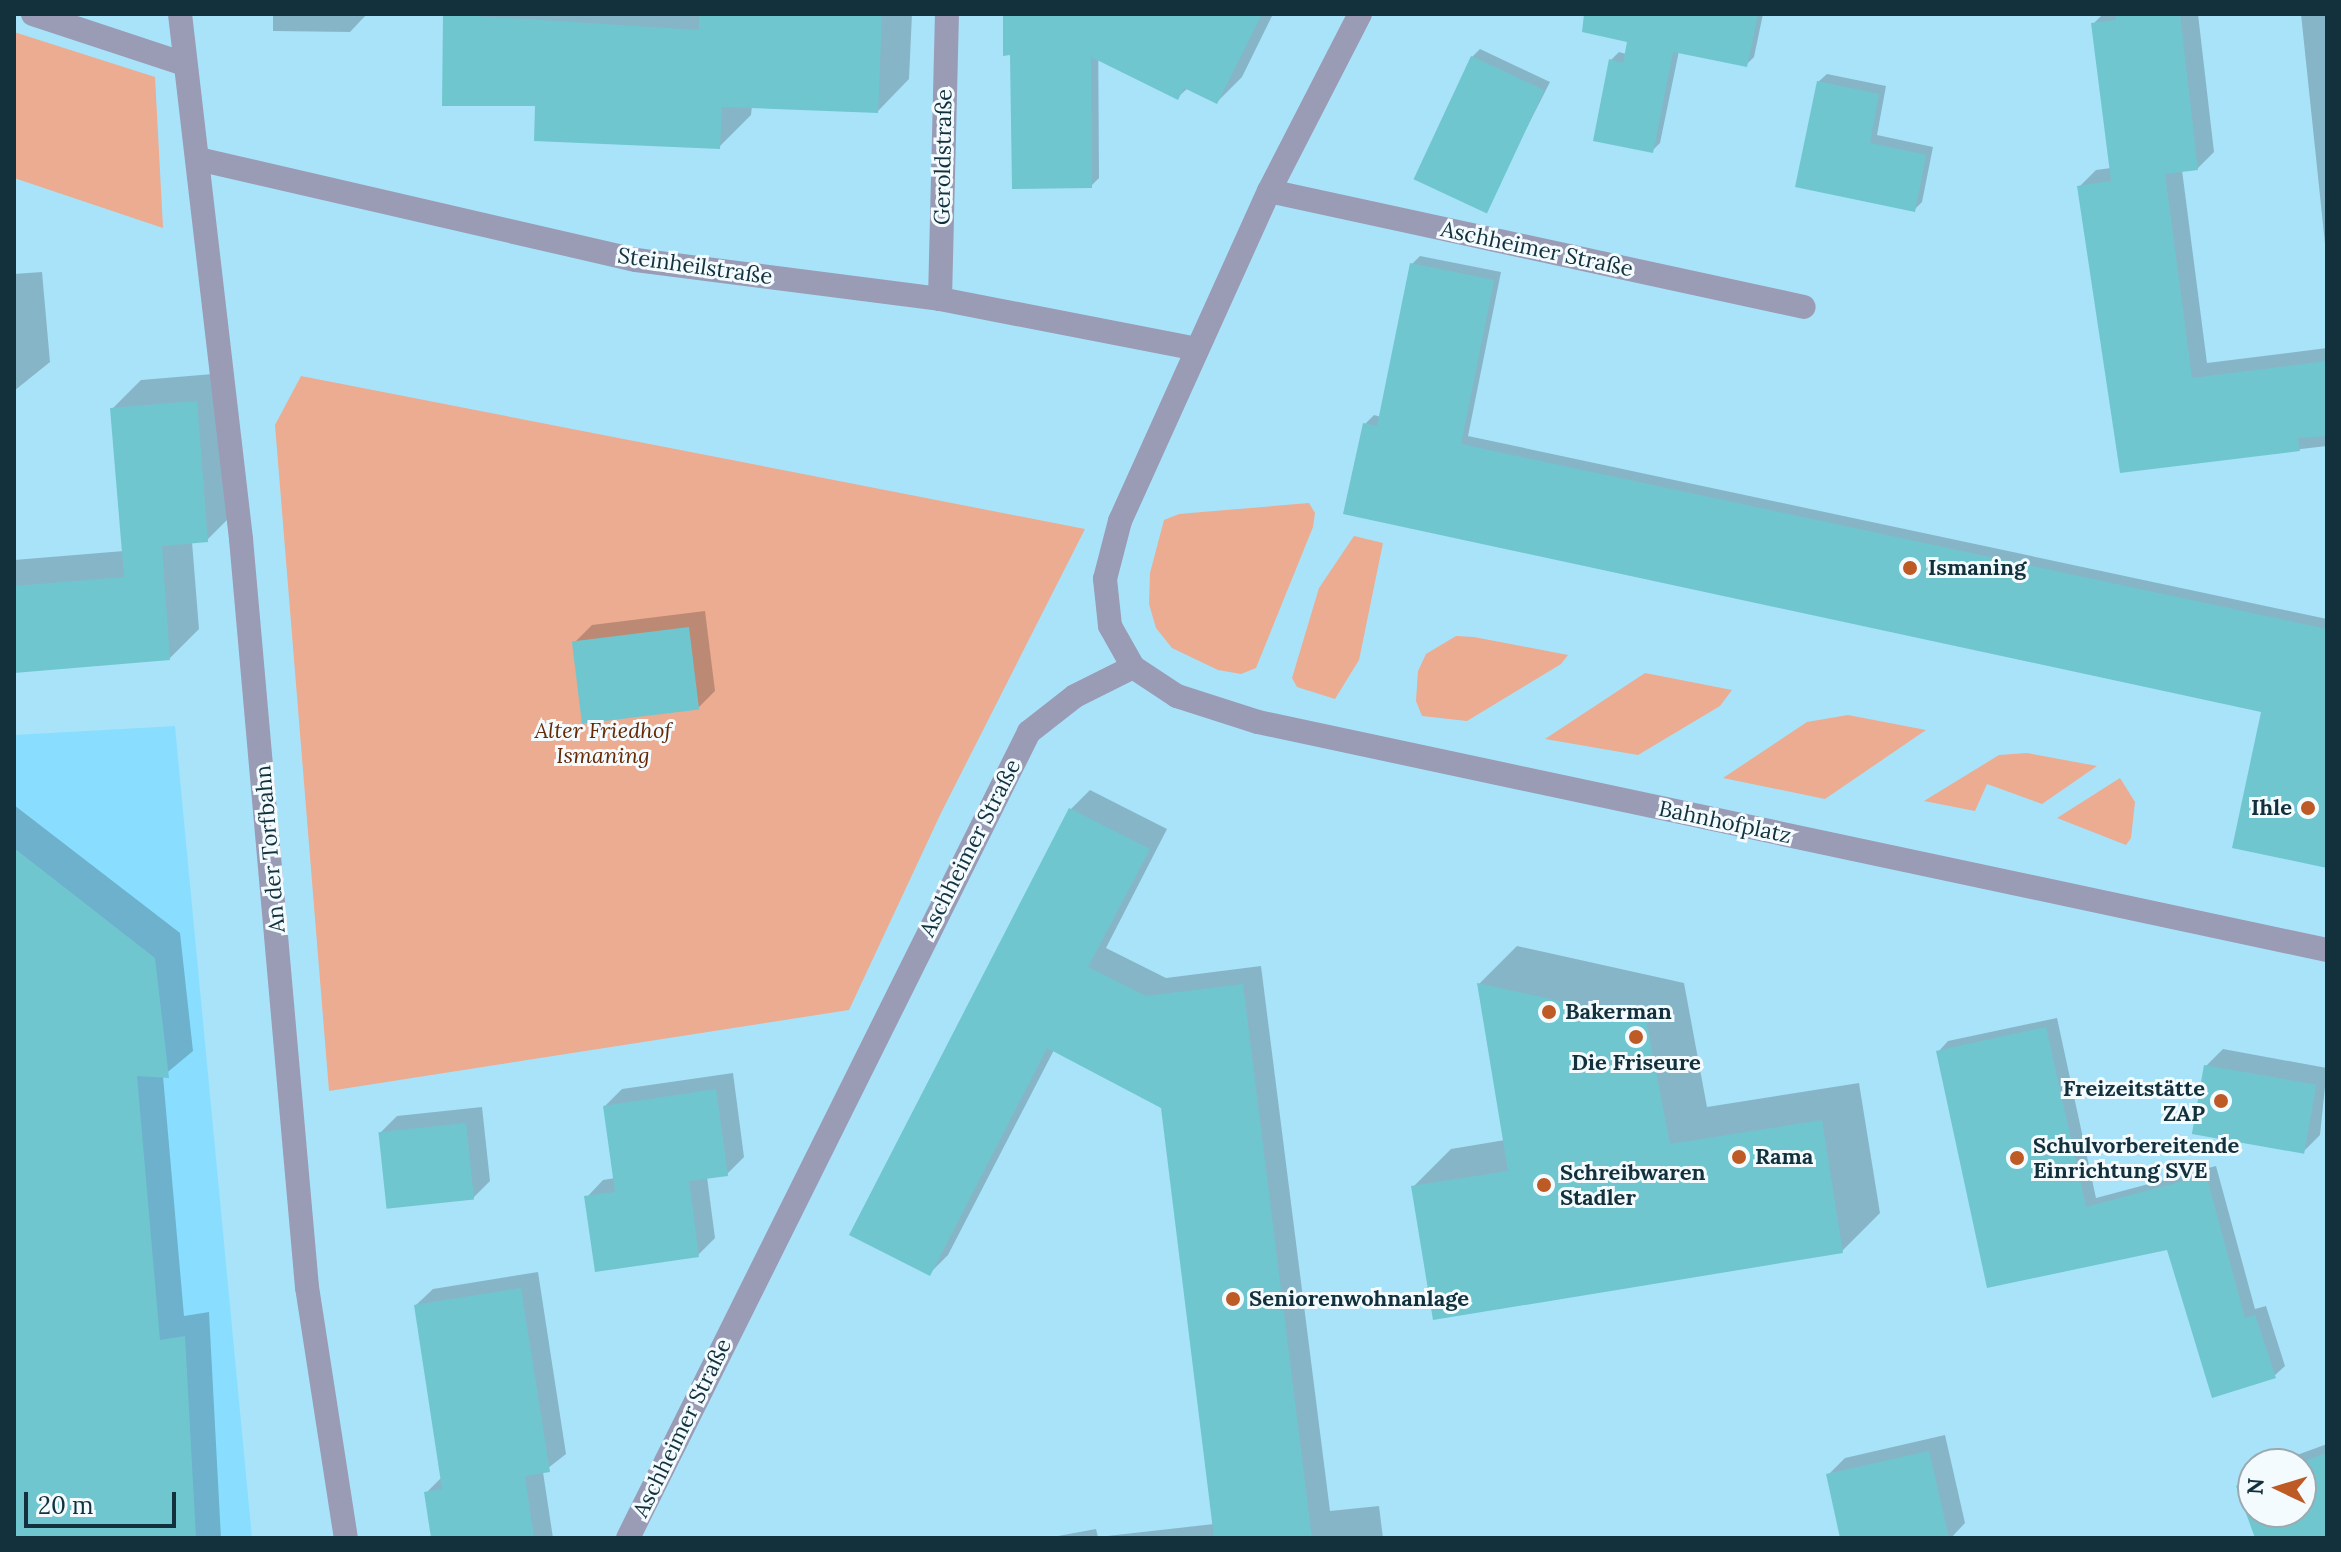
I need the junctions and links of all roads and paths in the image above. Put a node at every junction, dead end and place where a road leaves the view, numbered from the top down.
1 (33, 14) edge
2 (180, 14) edge
3 (947, 14) edge
4 (1360, 14) edge
5 (184, 64) junction
6 (198, 159) junction
7 (1269, 191) junction
8 (940, 299) junction
9 (1804, 307) dead end
10 (1197, 349) junction
11 (1133, 667) junction
12 (2327, 950) edge
13 (346, 1538) edge
14 (628, 1538) edge

1 - 5 street
2 - 5 street, An der Torfbahn
3 - 8 street, Geroldstraße
4 - 7 street
5 - 6 street, An der Torfbahn
6 - 8 street, Steinheilstraße
6 - 13 street, An der Torfbahn
7 - 9 street, Aschheimer Straße
7 - 10 street
8 - 10 street, Steinheilstraße
10 - 11 street
11 - 12 street, Bahnhofplatz
11 - 14 street, Aschheimer Straße

